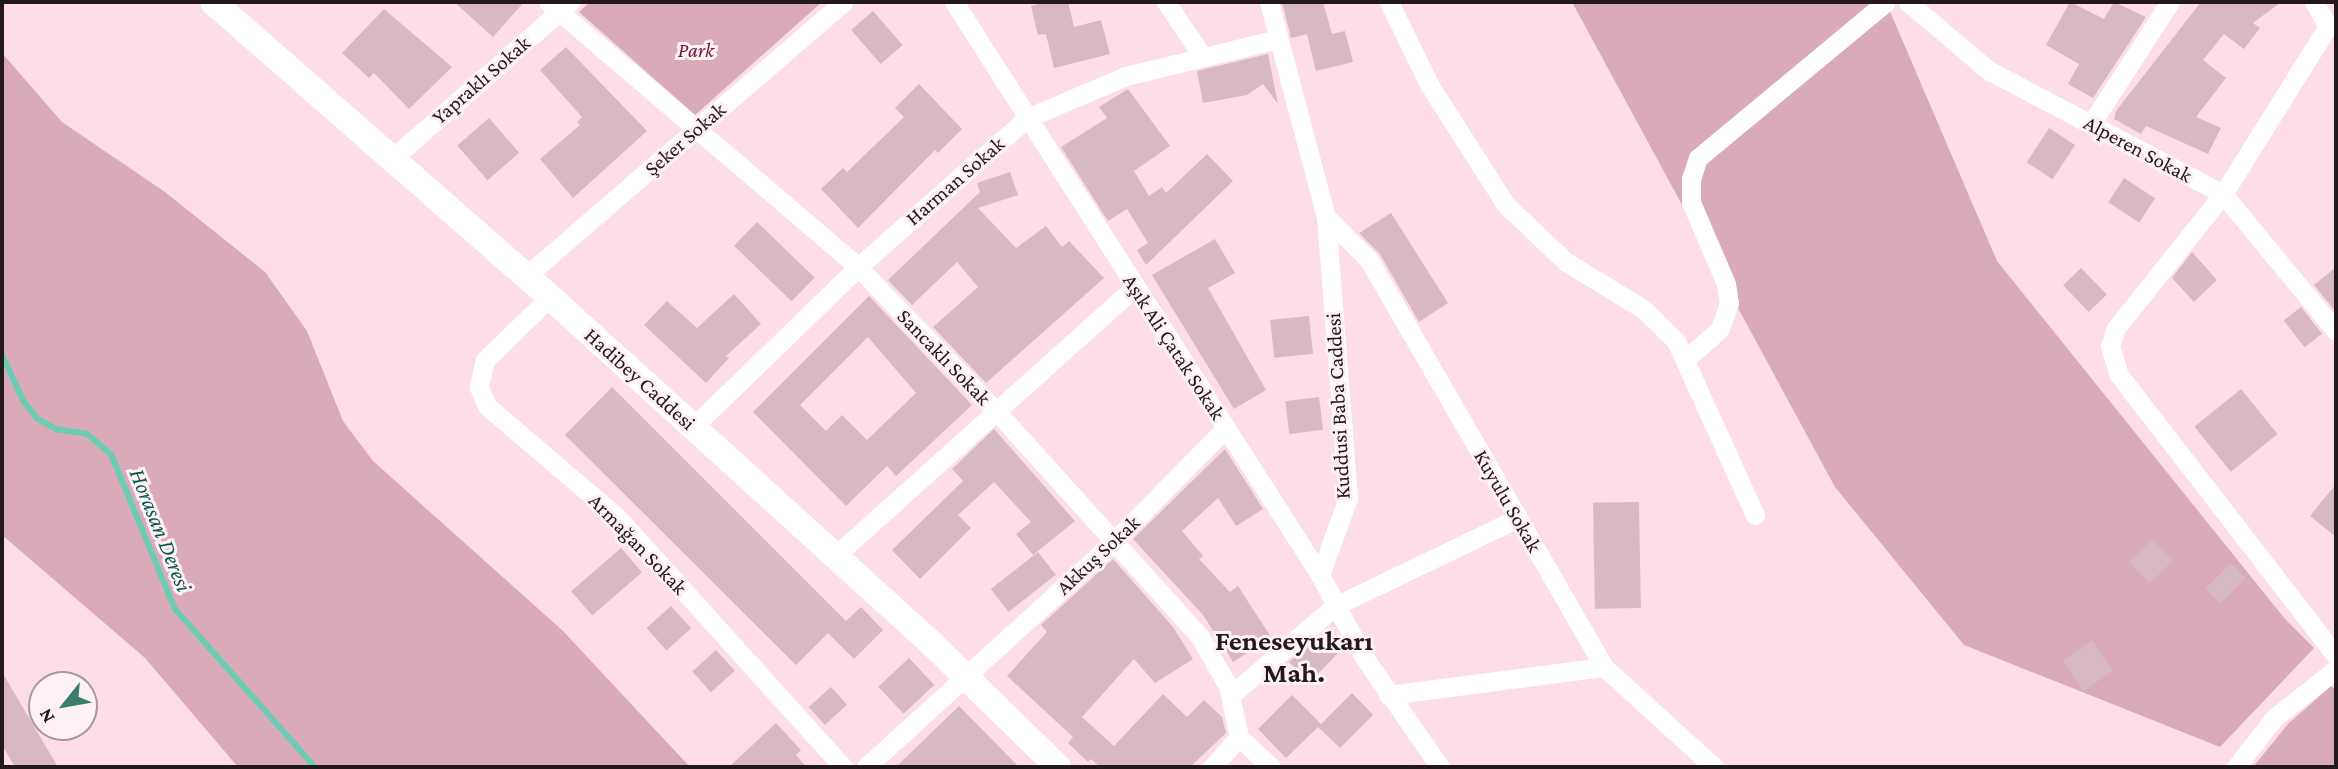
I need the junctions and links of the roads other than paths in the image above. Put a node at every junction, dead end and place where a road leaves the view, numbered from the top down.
1 (213, 2) edge
2 (843, 2) edge
3 (954, 2) edge
4 (1166, 2) edge
5 (1269, 2) edge
6 (1389, 2) edge
7 (1886, 2) edge
8 (1908, 2) edge
9 (2170, 2) edge
10 (2314, 2) edge
11 (559, 5) edge
12 (2332, 32) edge
13 (1278, 39) junction
14 (1203, 57) junction
15 (1027, 118) junction
16 (2091, 124) junction
17 (698, 128) junction
18 (393, 158) junction
19 (2223, 194) junction
20 (1326, 216) junction
21 (858, 267) junction
22 (526, 276) junction
23 (1135, 287) junction
24 (550, 297) junction
25 (2336, 331) edge
26 (1687, 358) junction
27 (997, 412) junction
28 (693, 427) junction
29 (1226, 428) junction
30 (1755, 515) dead end
31 (1518, 519) junction
32 (1114, 541) junction
33 (835, 556) junction
34 (1320, 575) junction
35 (1335, 606) junction
36 (2336, 656) edge
37 (1604, 667) junction
38 (2336, 669) edge
39 (966, 677) junction
40 (1231, 695) junction
41 (1388, 695) junction
42 (1240, 737) junction
43 (1701, 763) edge
44 (843, 767) edge
45 (866, 767) edge
46 (1058, 767) edge
47 (1212, 767) edge
48 (1271, 767) edge
49 (1440, 767) edge
50 (2236, 767) edge

1 - 18 main road, Hadibey Caddesi
2 - 17 street, Şeker Sokak
3 - 15 street, Aşık Ali Çatak Sokak
4 - 14 street
5 - 13 street, Kuddusi Baba Caddesi
6 - 26 street
7 - 26 street
8 - 16 street, Alperen Sokak
9 - 16 street
10 - 12 street
11 - 17 street, Sancaklı Sokak
11 - 18 street, Yapraklı Sokak
12 - 19 street
13 - 14 street, Harman Sokak
13 - 20 street, Kuddusi Baba Caddesi
14 - 15 street, Harman Sokak
15 - 21 street, Harman Sokak
15 - 23 street, Aşık Ali Çatak Sokak
16 - 19 street, Alperen Sokak
17 - 21 street, Sancaklı Sokak
17 - 22 street, Şeker Sokak
18 - 22 main road, Hadibey Caddesi
19 - 25 street, Alperen Sokak
19 - 36 street
20 - 31 street, Kuyulu Sokak
20 - 34 street, Kuddusi Baba Caddesi
21 - 27 street, Sancaklı Sokak
21 - 28 street, Harman Sokak
22 - 24 main road, Hadibey Caddesi
23 - 27 street
23 - 29 street, Aşık Ali Çatak Sokak
24 - 28 main road, Hadibey Caddesi
24 - 44 street, Armağan Sokak
26 - 30 street
27 - 32 street, Sancaklı Sokak
27 - 33 street
28 - 33 main road, Hadibey Caddesi
29 - 32 street, Akkuş Sokak
29 - 34 street, Aşık Ali Çatak Sokak
31 - 35 street
31 - 37 street, Kuyulu Sokak
32 - 39 street, Akkuş Sokak
32 - 40 street, Sancaklı Sokak
33 - 39 main road, Hadibey Caddesi
34 - 35 street
35 - 40 street
35 - 41 street
37 - 41 street
37 - 43 street, Kuyulu Sokak
38 - 50 street
39 - 45 street, Akkuş Sokak
39 - 46 main road, Hadibey Caddesi
40 - 42 street, Sancaklı Sokak
41 - 49 street
42 - 47 street
42 - 48 street

